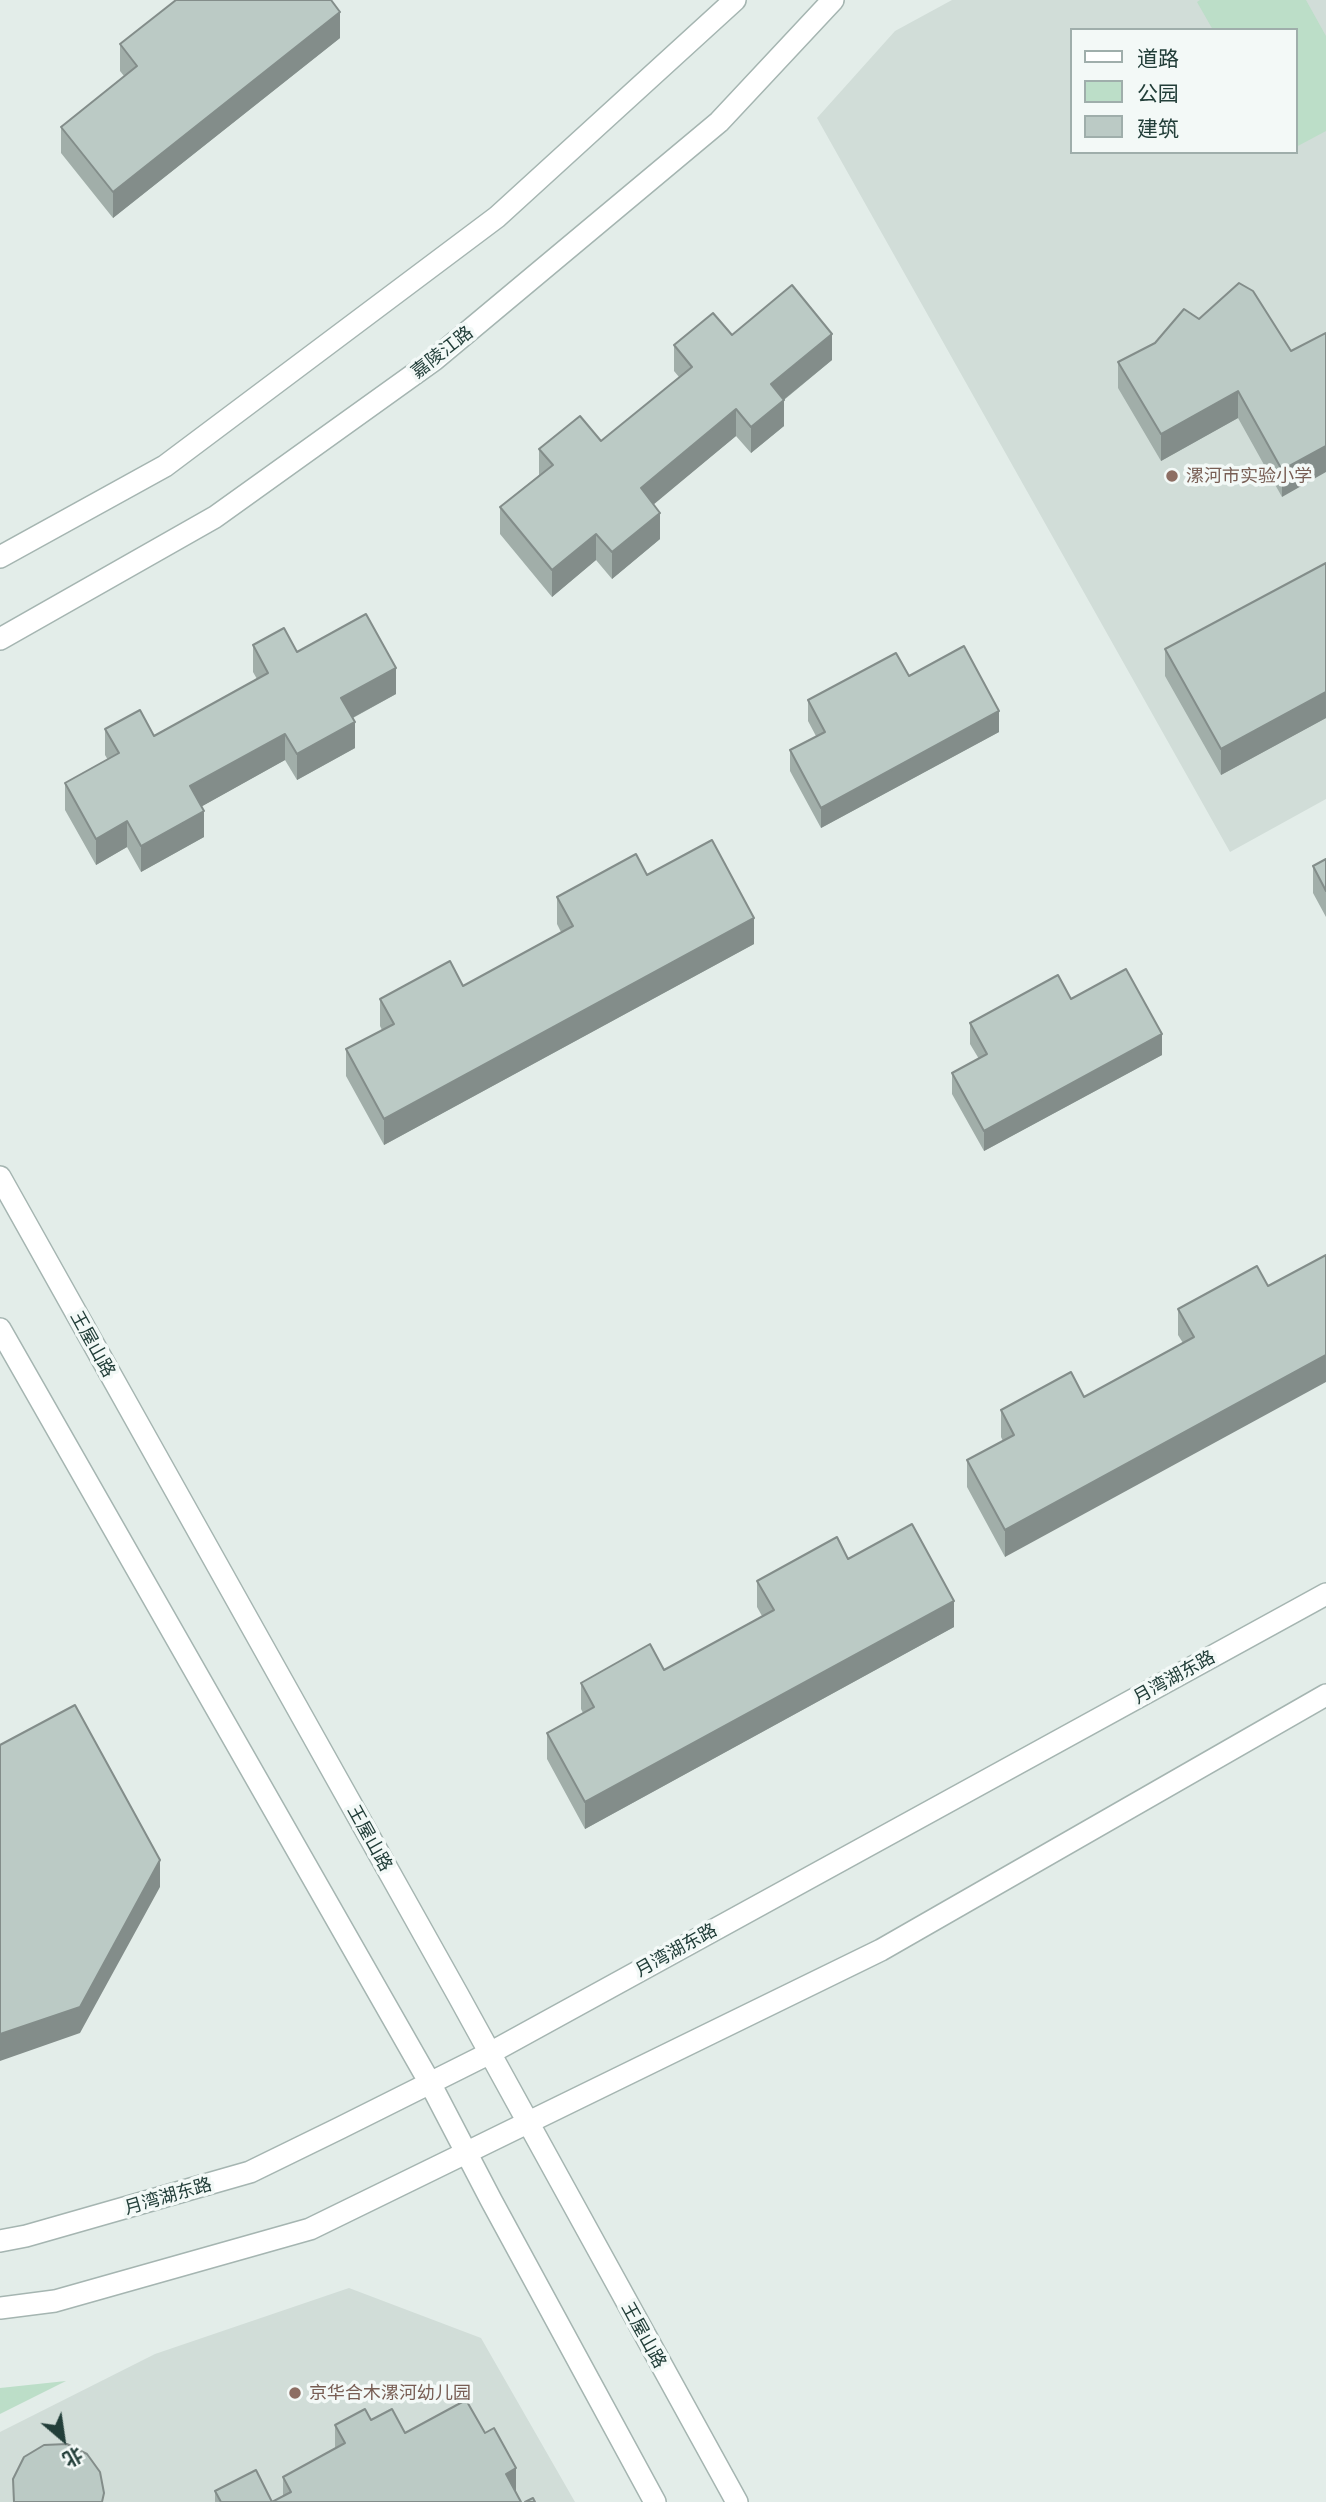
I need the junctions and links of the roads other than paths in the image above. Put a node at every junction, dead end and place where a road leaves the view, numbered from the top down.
1 (735, 0) edge
2 (833, 0) edge
3 (0, 557) edge
4 (0, 639) edge
5 (0, 1177) edge
6 (0, 1329) edge
7 (1326, 1594) edge
8 (1326, 1695) edge
9 (489, 2053) junction
10 (430, 2083) junction
11 (528, 2123) junction
12 (468, 2153) junction
13 (0, 2241) edge
14 (0, 2308) edge
15 (655, 2502) edge
16 (737, 2502) edge

1 - 3 street
2 - 4 street, 嘉陵江路
5 - 9 street, 王屋山路
6 - 10 street
7 - 9 street, 月湾湖东路
8 - 11 street
9 - 10 street, 月湾湖东路
9 - 11 street, 王屋山路
10 - 12 street
10 - 13 street, 月湾湖东路
11 - 12 street
11 - 16 street, 王屋山路
12 - 14 street
12 - 15 street

